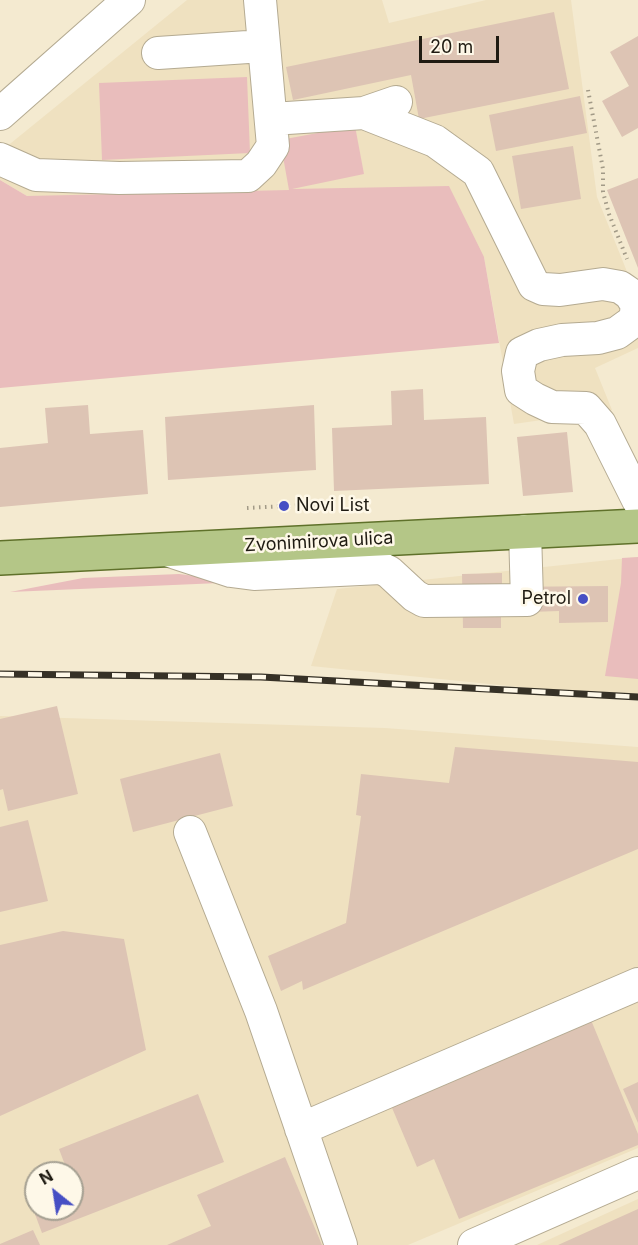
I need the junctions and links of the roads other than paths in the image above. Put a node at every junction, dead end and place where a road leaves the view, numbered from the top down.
1 (260, 0) edge
2 (115, 4) edge
3 (263, 46) junction
4 (158, 53) dead end
5 (396, 102) dead end
6 (364, 113) junction
7 (0, 114) edge
8 (272, 119) junction
9 (0, 159) edge
10 (638, 500) edge
11 (638, 526) edge
12 (525, 531) junction
13 (166, 549) junction
14 (0, 558) edge
15 (190, 832) dead end
16 (638, 984) edge
17 (301, 1129) junction
18 (638, 1173) edge
19 (340, 1245) edge
20 (474, 1245) edge

1 - 3 street
2 - 7 street
3 - 4 street
3 - 8 street
5 - 6 street
6 - 8 street
6 - 10 street
8 - 9 street
11 - 12 main road, Zvonimirova ulica
12 - 13 main road, Zvonimirova ulica
12 - 13 street
13 - 14 main road, Zvonimirova ulica
15 - 17 street
16 - 17 street
17 - 19 street
18 - 20 street

